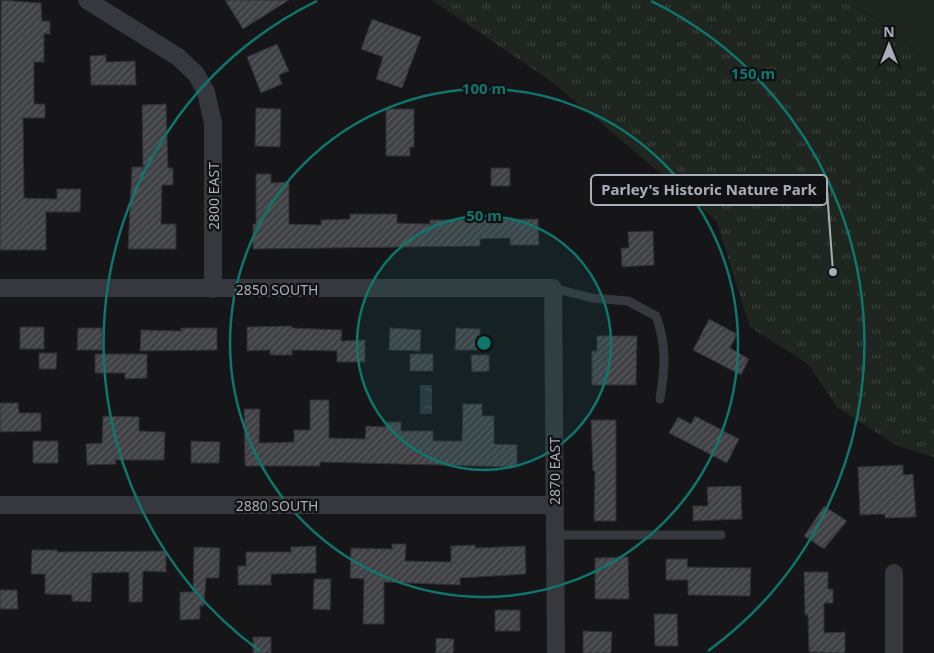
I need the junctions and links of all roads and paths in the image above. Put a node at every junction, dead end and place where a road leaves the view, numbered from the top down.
1 (87, 0) edge
2 (0, 288) edge
3 (553, 288) junction
4 (214, 289) junction
5 (660, 399) dead end
6 (0, 505) edge
7 (554, 505) junction
8 (555, 535) junction
9 (721, 535) dead end
10 (894, 573) dead end
11 (556, 653) edge
12 (894, 653) edge

1 - 4 street, 2800 EAST
2 - 4 street, 2850 SOUTH
3 - 4 street, 2850 SOUTH
3 - 5 lane
3 - 7 street, 2870 EAST
6 - 7 street, 2880 SOUTH
7 - 8 street, 2870 EAST
8 - 9 lane
8 - 11 street, 2870 EAST
10 - 12 street

